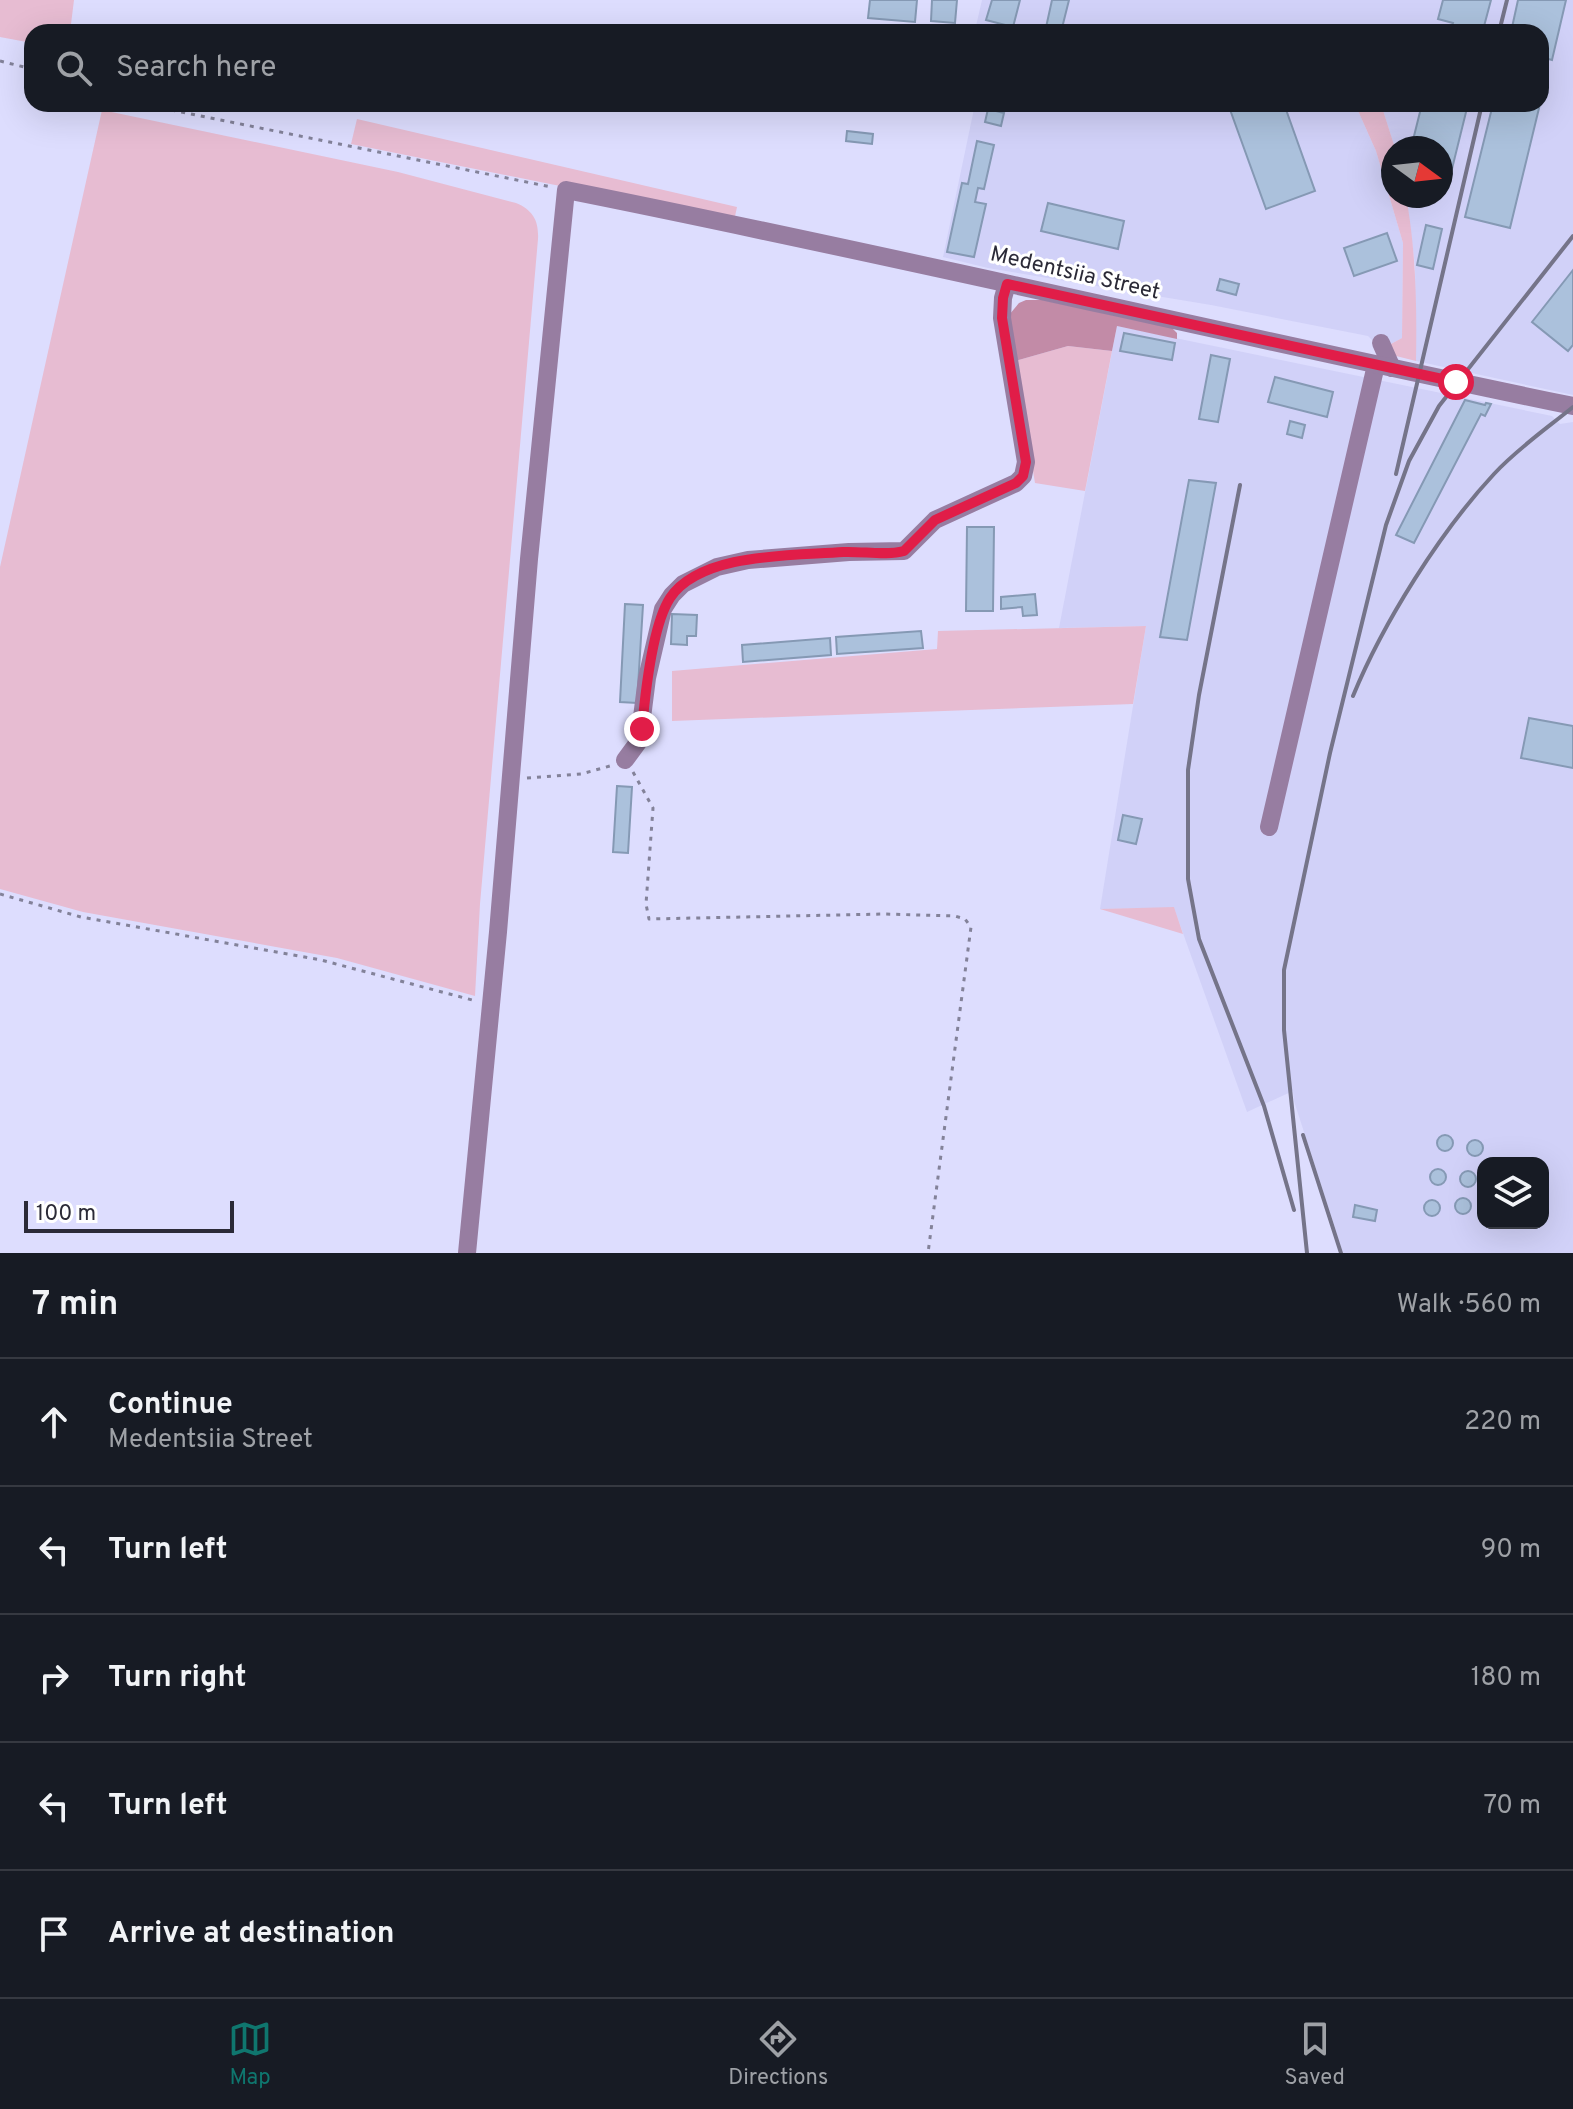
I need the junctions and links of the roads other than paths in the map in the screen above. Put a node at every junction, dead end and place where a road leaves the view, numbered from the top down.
1 (1007, 284) junction
2 (1381, 343) dead end
3 (1384, 366) junction
4 (1573, 406) edge
5 (625, 760) road end
6 (1269, 827) dead end
7 (467, 1253) edge

1 - 3 street, Medentsiia Street
1 - 5 street
1 - 7 street, Medentsiia Street
2 - 3 street
3 - 4 street, Medentsiia Street
3 - 6 street

